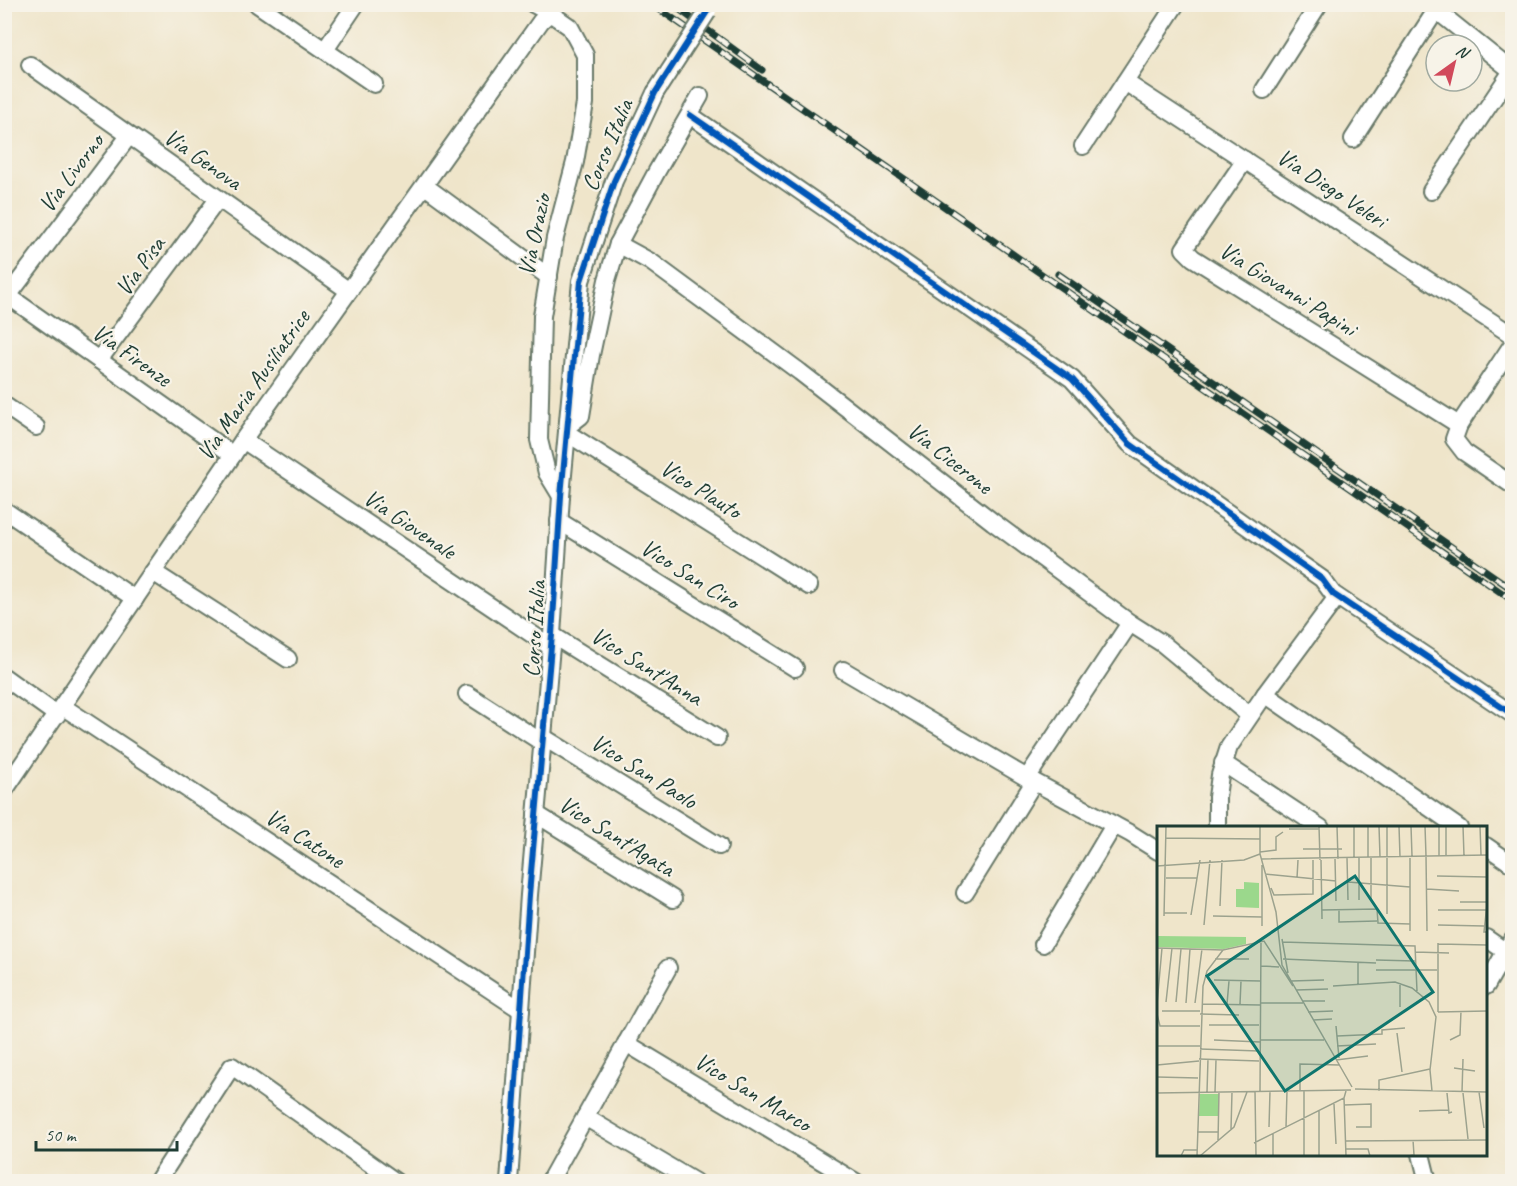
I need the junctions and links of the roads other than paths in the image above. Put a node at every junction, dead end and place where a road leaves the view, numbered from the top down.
1 (257, 4) edge
2 (356, 4) edge
3 (533, 4) edge
4 (1176, 4) edge
5 (1320, 4) edge
6 (1438, 7) edge
7 (710, 8) edge
8 (550, 13) junction
9 (325, 50) junction
10 (30, 66) dead end
11 (1512, 71) edge
12 (1125, 82) junction
13 (374, 84) dead end
14 (1264, 90) dead end
15 (700, 96) dead end
16 (690, 115) junction
17 (129, 136) junction
18 (1353, 139) dead end
19 (1083, 146) dead end
20 (1245, 160) junction
21 (425, 186) junction
22 (1431, 192) dead end
23 (218, 199) junction
24 (618, 244) junction
25 (549, 277) junction
26 (349, 291) junction
27 (6, 294) edge
28 (1512, 334) edge
29 (1512, 345) edge
30 (99, 360) junction
31 (4, 405) edge
32 (36, 427) dead end
33 (568, 429) junction
34 (1457, 432) junction
35 (243, 440) junction
36 (232, 455) junction
37 (1512, 485) edge
38 (561, 496) junction
39 (4, 510) edge
40 (559, 521) junction
41 (153, 572) junction
42 (809, 586) dead end
43 (1337, 597) junction
44 (135, 600) junction
45 (1130, 623) junction
46 (552, 641) junction
47 (288, 659) dead end
48 (795, 668) dead end
49 (843, 670) dead end
50 (4, 677) edge
51 (467, 694) dead end
52 (1265, 694) junction
53 (59, 710) junction
54 (1512, 714) edge
55 (1249, 716) junction
56 (717, 738) dead end
57 (543, 740) junction
58 (1223, 763) junction
59 (1031, 780) junction
60 (7, 783) edge
61 (536, 814) junction
62 (1114, 825) junction
63 (1217, 826) edge
64 (1318, 826) edge
65 (1455, 826) edge
66 (719, 846) dead end
67 (1487, 847) edge
68 (1157, 850) edge
69 (1512, 864) edge
70 (965, 893) dead end
71 (673, 899) dead end
72 (1487, 939) edge
73 (1043, 944) dead end
74 (1510, 949) edge
75 (668, 968) dead end
76 (1487, 983) edge
77 (521, 1010) junction
78 (626, 1043) junction
79 (585, 1117) junction
80 (1420, 1156) edge
81 (157, 1182) edge
82 (396, 1182) edge
83 (509, 1182) edge
84 (549, 1182) edge
85 (695, 1182) edge
86 (856, 1182) edge
87 (1428, 1182) edge

1 - 9 street
2 - 9 street
3 - 8 street, Via Orazio
4 - 12 street
5 - 14 street
6 - 11 street
6 - 18 street
7 - 33 street, Corso Italia, bridge
8 - 21 street, Via Maria Ausiliatrice
8 - 25 street, Via Orazio
9 - 13 street
10 - 17 street, Via Genova
11 - 22 street
12 - 19 street
12 - 20 street, Via Diego Veleri
15 - 16 street
16 - 24 street
16 - 43 street
17 - 23 street, Via Genova
17 - 27 street, Via Livorno
20 - 28 street, Via Diego Veleri
20 - 34 street, Via Giovanni Papini
21 - 25 street
21 - 26 street, Via Maria Ausiliatrice
23 - 26 street, Via Genova
23 - 30 street, Via Pisa
24 - 33 street
24 - 45 street, Via Cicerone
25 - 38 street, Via Orazio
26 - 35 street, Via Maria Ausiliatrice
27 - 30 street, Via Firenze
29 - 34 street
30 - 36 street, Via Firenze
31 - 32 street
33 - 38 street, Corso Italia
33 - 42 street, Vico Plauto
34 - 37 street
35 - 36 street, Via Maria Ausiliatrice
35 - 46 street, Via Giovenale
36 - 41 street, Via Maria Ausiliatrice
38 - 40 street, Corso Italia
39 - 44 street
40 - 46 street, Corso Italia
40 - 48 street, Vico San Ciro
41 - 44 street, Via Maria Ausiliatrice
41 - 47 street
43 - 52 street
43 - 54 street
44 - 53 street, Via Maria Ausiliatrice
45 - 55 street, Via Cicerone
45 - 59 street
46 - 56 street, Vico Sant'Anna
46 - 57 street, Corso Italia
49 - 59 street
50 - 53 street, Via Catone
51 - 57 street, Vico San Paolo
52 - 55 street
52 - 65 street
53 - 60 street, Via Maria Ausiliatrice
53 - 77 street, Via Catone
55 - 58 street
57 - 61 street, Corso Italia
57 - 66 street, Vico San Paolo
58 - 63 street
58 - 64 street
59 - 62 street
59 - 70 street
61 - 71 street, Vico Sant'Agata
61 - 77 street, Corso Italia
62 - 68 street
62 - 73 street
67 - 69 street
72 - 74 street
74 - 76 street
75 - 78 street
77 - 83 street, Corso Italia
78 - 79 street
78 - 86 street, Vico San Marco
79 - 84 street
79 - 85 street
80 - 87 street
81 - 82 street

